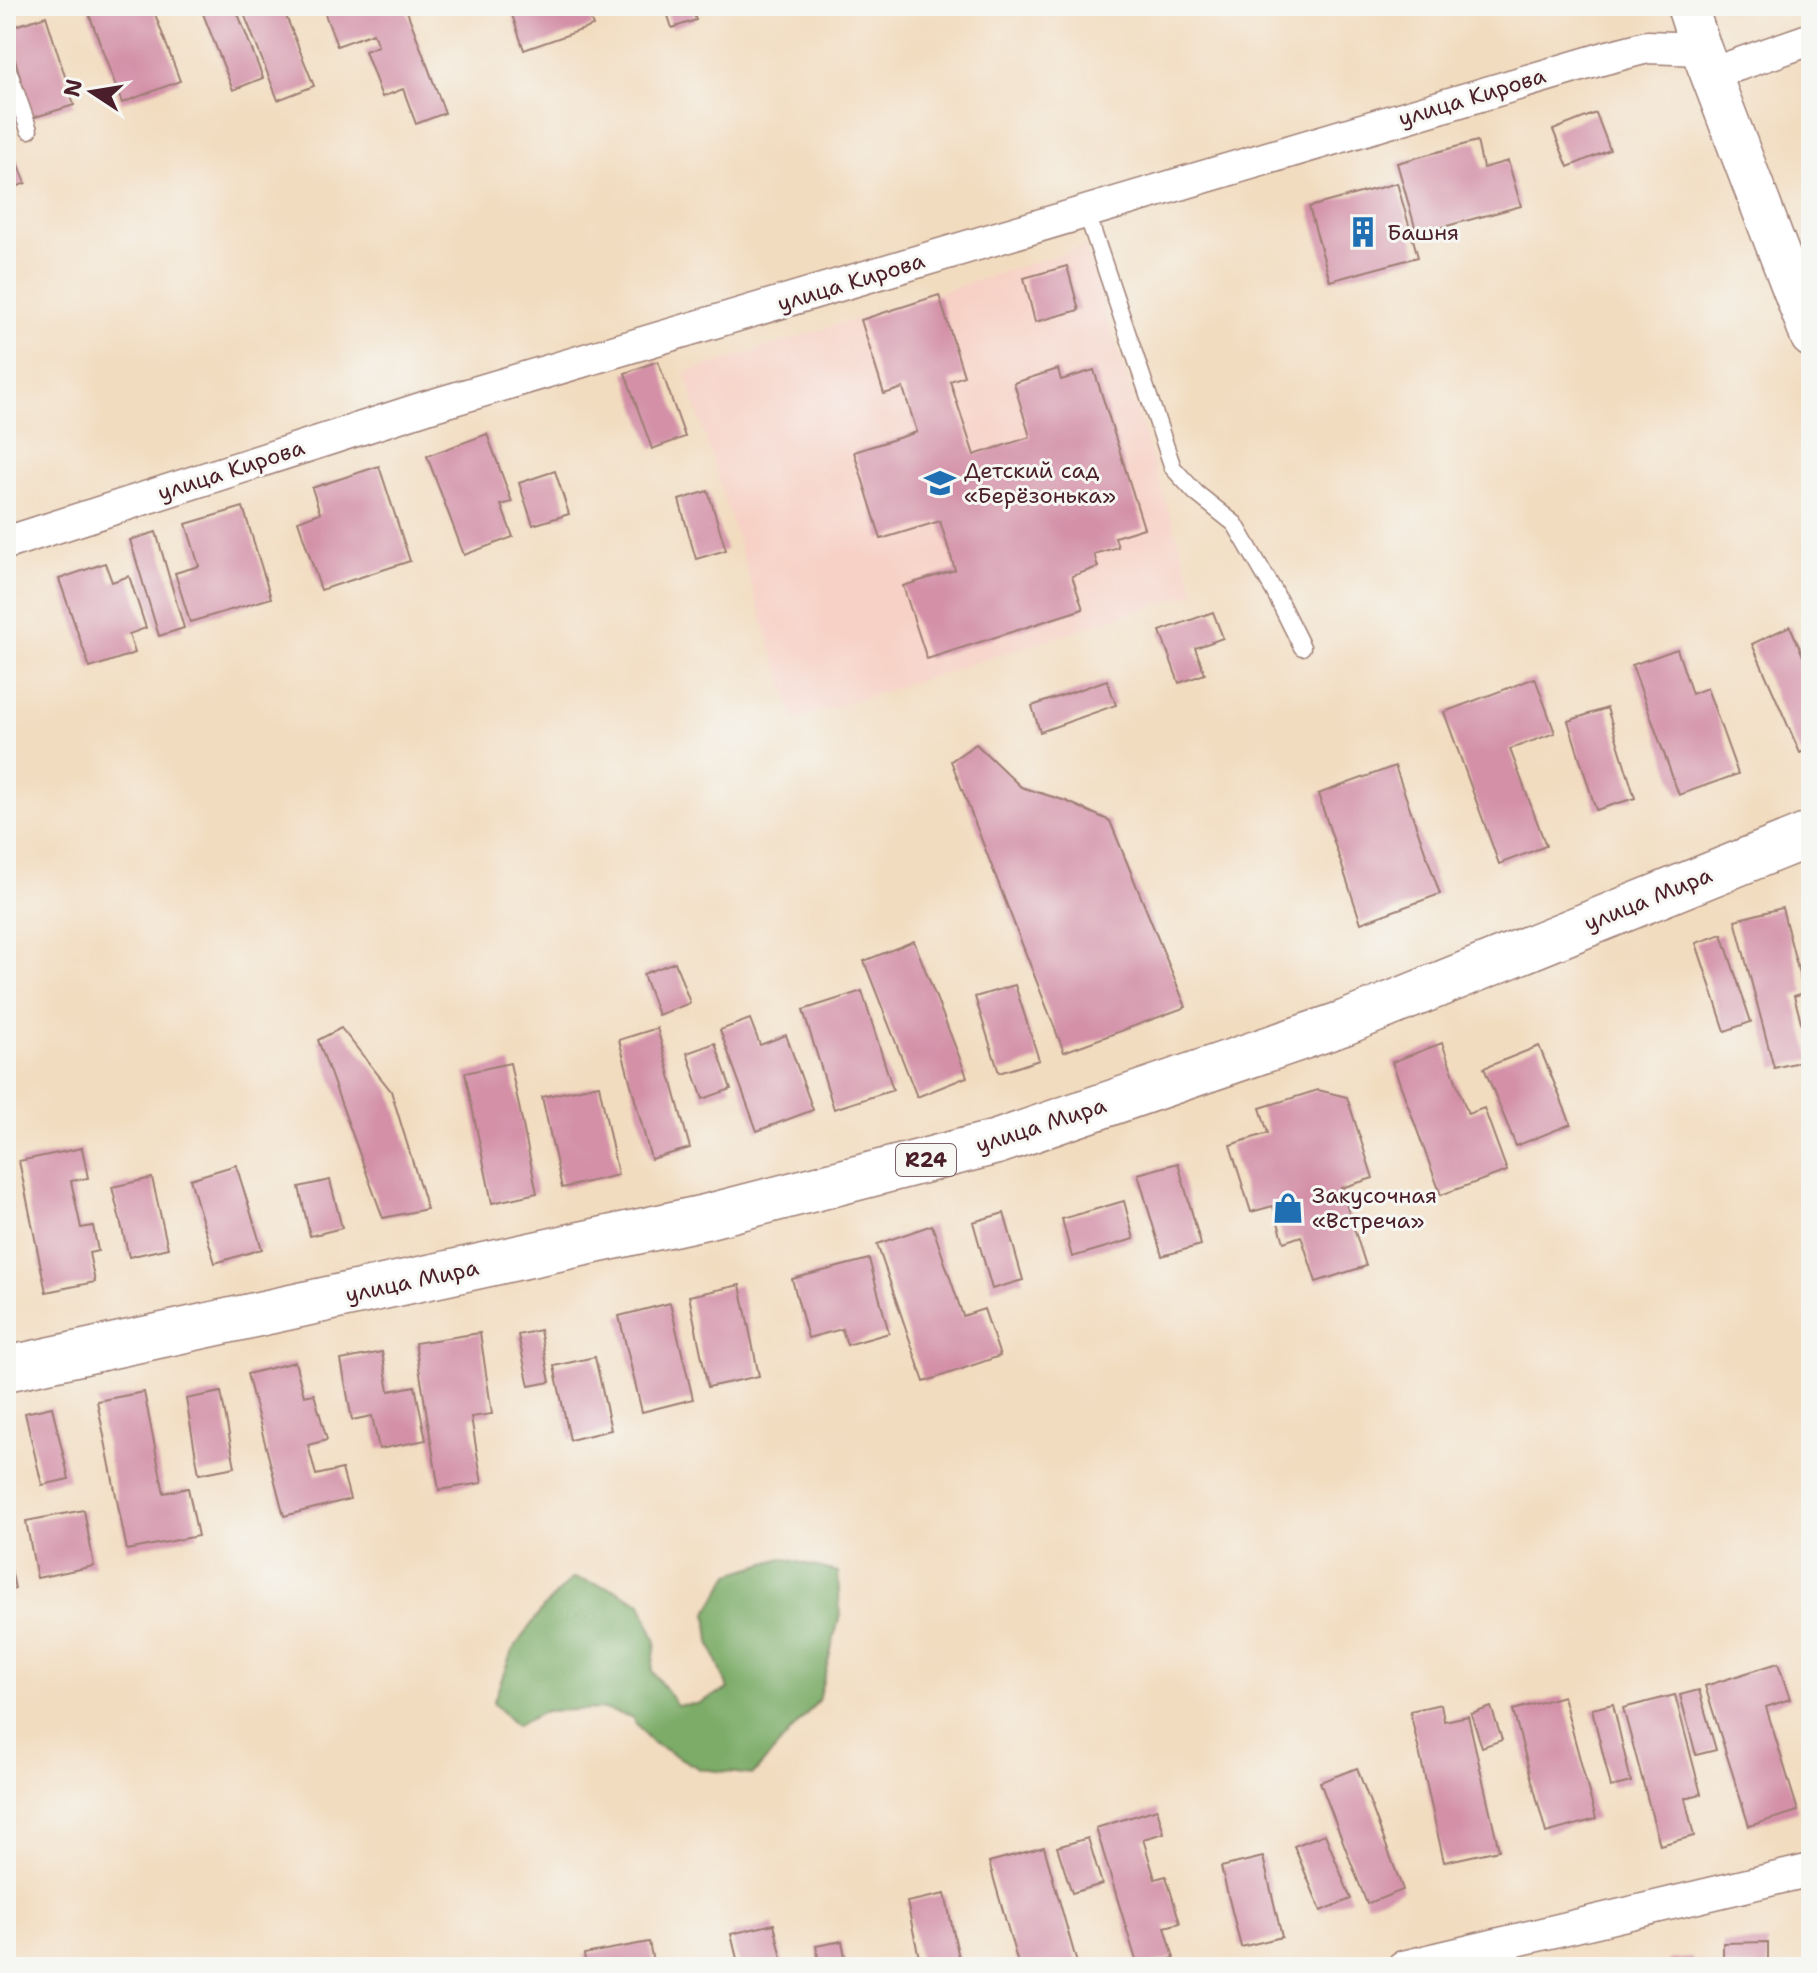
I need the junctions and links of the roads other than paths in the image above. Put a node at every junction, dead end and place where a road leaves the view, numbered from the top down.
1 (1687, 6) edge
2 (1811, 39) edge
3 (1706, 62) junction
4 (6, 64) edge
5 (29, 130) dead end
6 (1086, 211) junction
7 (1811, 337) edge
8 (6, 543) edge
9 (1302, 647) dead end
10 (1811, 834) edge
11 (6, 1369) edge
12 (1811, 1870) edge
13 (1403, 1967) edge

1 - 3 street
2 - 3 street, улица Кирова
3 - 6 street, улица Кирова
3 - 7 street
4 - 5 lane
6 - 8 street, улица Кирова
6 - 9 lane
10 - 11 main road, улица Мира / R24
12 - 13 street

